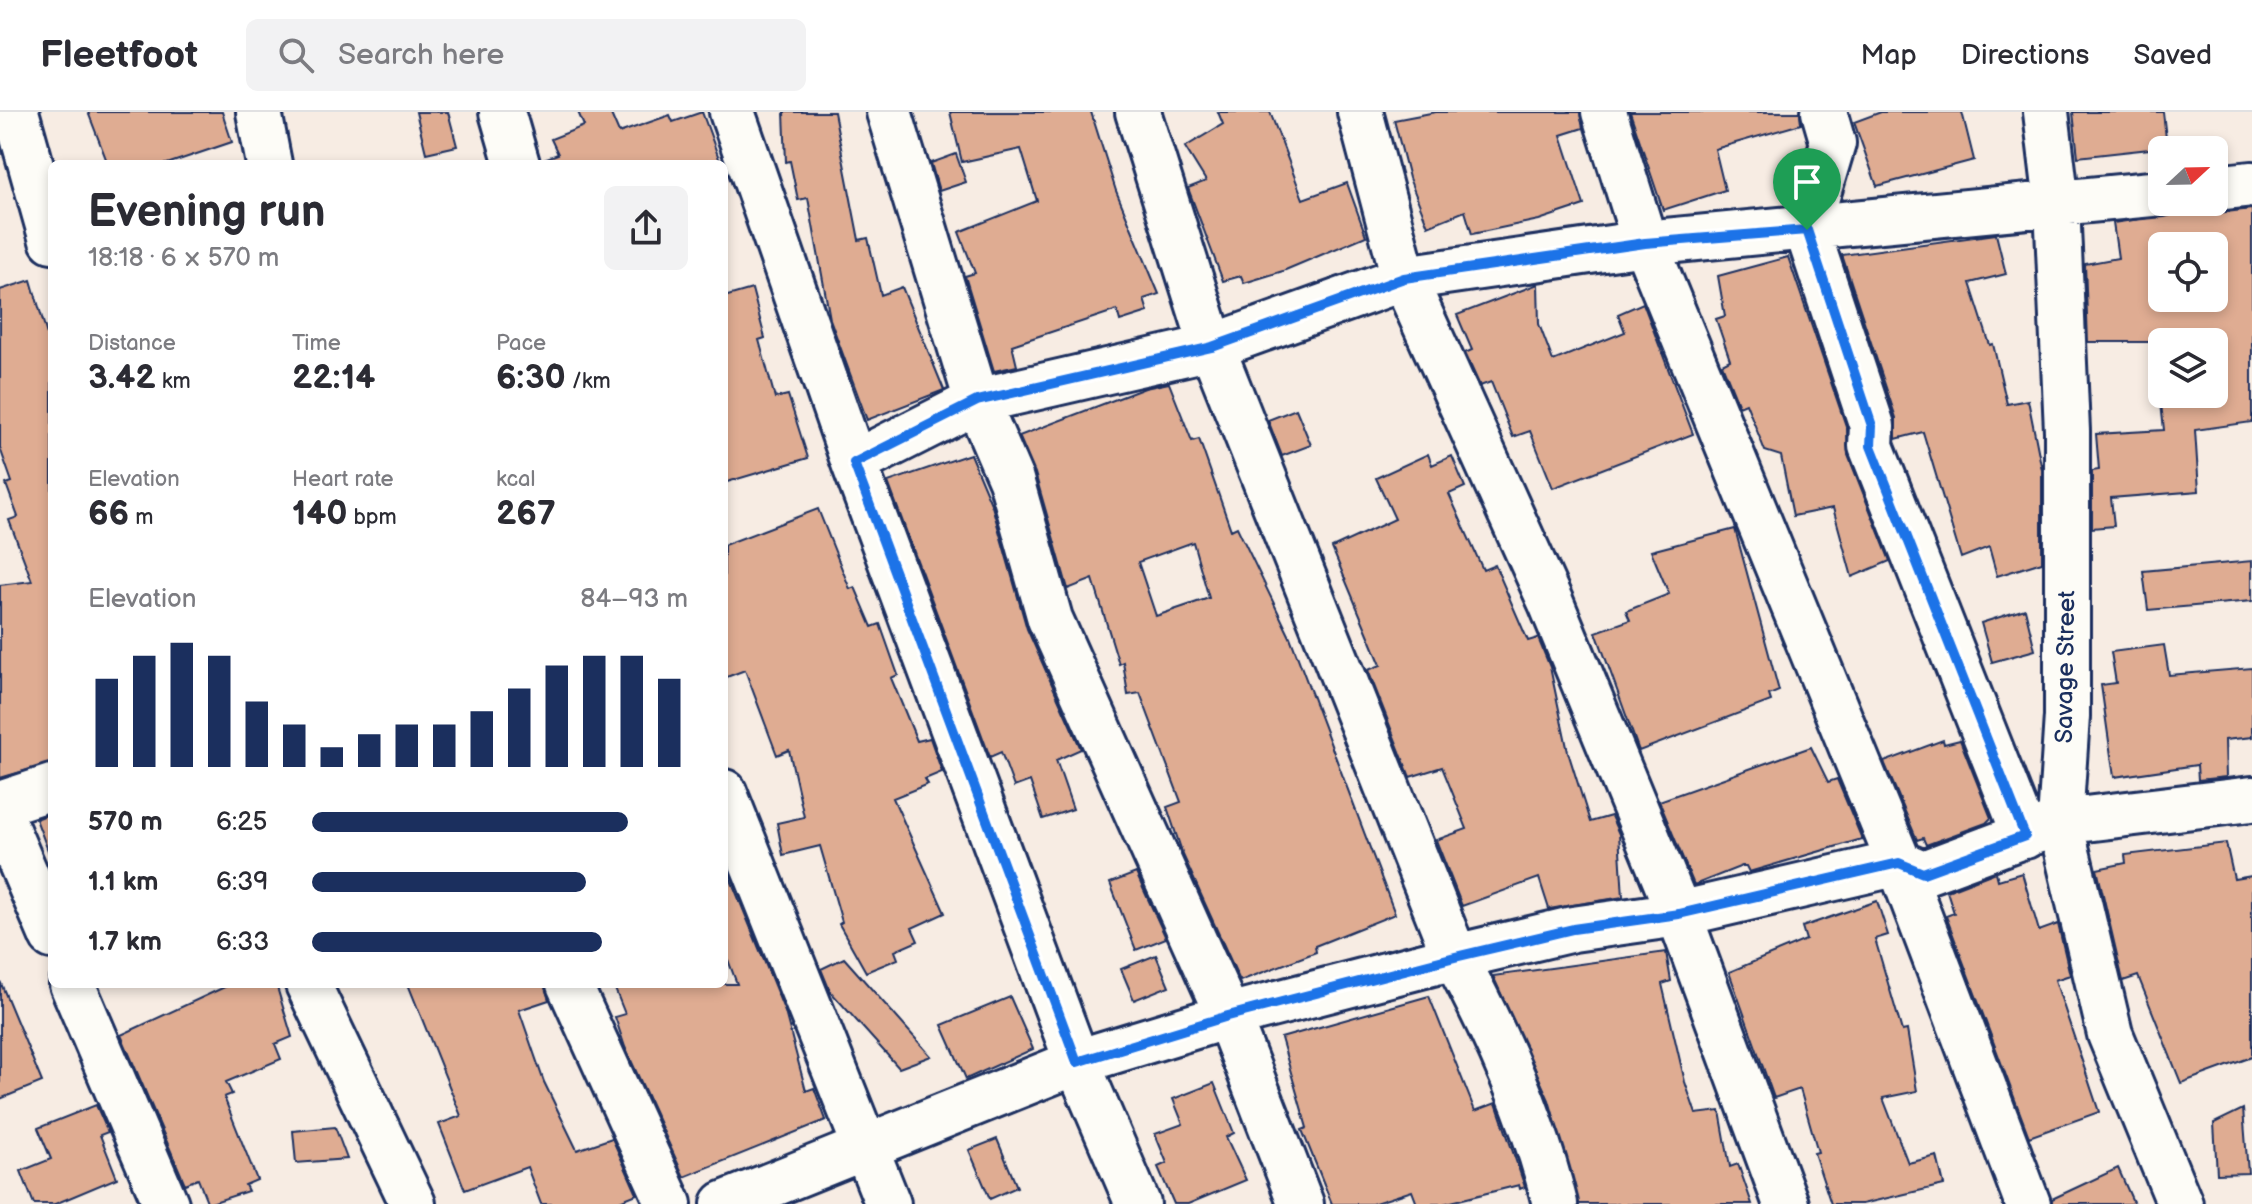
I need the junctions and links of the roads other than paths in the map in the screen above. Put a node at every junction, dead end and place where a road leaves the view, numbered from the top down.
1 (16, 112) edge
2 (259, 112) edge
3 (502, 112) edge
4 (732, 112) edge
5 (889, 112) edge
6 (1138, 112) edge
7 (1360, 112) edge
8 (1604, 112) edge
9 (1824, 112) edge
10 (2046, 112) edge
11 (268, 160) edge
12 (516, 160) edge
13 (2252, 184) edge
14 (2228, 187) edge
15 (2148, 194) edge
16 (2057, 204) junction
17 (48, 226) edge
18 (1807, 230) junction
19 (1645, 243) junction
20 (1404, 278) junction
21 (1212, 347) junction
22 (977, 401) junction
23 (854, 463) junction
24 (48, 788) edge
25 (2252, 799) edge
26 (728, 802) edge
27 (0, 804) edge
28 (0, 814) edge
29 (2042, 829) junction
30 (1899, 863) junction
31 (1679, 914) junction
32 (48, 927) edge
33 (1455, 957) junction
34 (74, 988) edge
35 (310, 988) edge
36 (571, 988) edge
37 (1228, 1016) junction
38 (1077, 1062) junction
39 (866, 1150) junction
40 (166, 1204) edge
41 (413, 1204) edge
42 (669, 1204) edge
43 (724, 1204) edge
44 (888, 1204) edge
45 (1138, 1204) edge
46 (1301, 1204) edge
47 (1555, 1204) edge
48 (1786, 1204) edge
49 (2028, 1204) edge
50 (2180, 1204) edge

1 - 17 street
2 - 11 street
3 - 12 street
4 - 23 street
5 - 22 street
6 - 21 street
7 - 20 street
8 - 19 street
9 - 18 street
10 - 16 street, Savage Street
13 - 14 street
15 - 16 street
16 - 18 street
16 - 29 street, Savage Street
18 - 19 street
18 - 29 street
19 - 20 street
19 - 30 street
20 - 21 street
20 - 31 street
21 - 22 street
21 - 33 street
22 - 23 street
22 - 37 street
23 - 38 street
24 - 27 street
25 - 29 street
26 - 39 street
28 - 32 street
29 - 30 street
29 - 50 street, Savage Street
30 - 31 street
30 - 49 street
31 - 33 street
31 - 48 street
33 - 37 street
33 - 47 street
34 - 40 street
35 - 41 street
36 - 42 street
37 - 38 street
37 - 46 street
38 - 39 street
38 - 45 street
39 - 43 street
39 - 44 street

